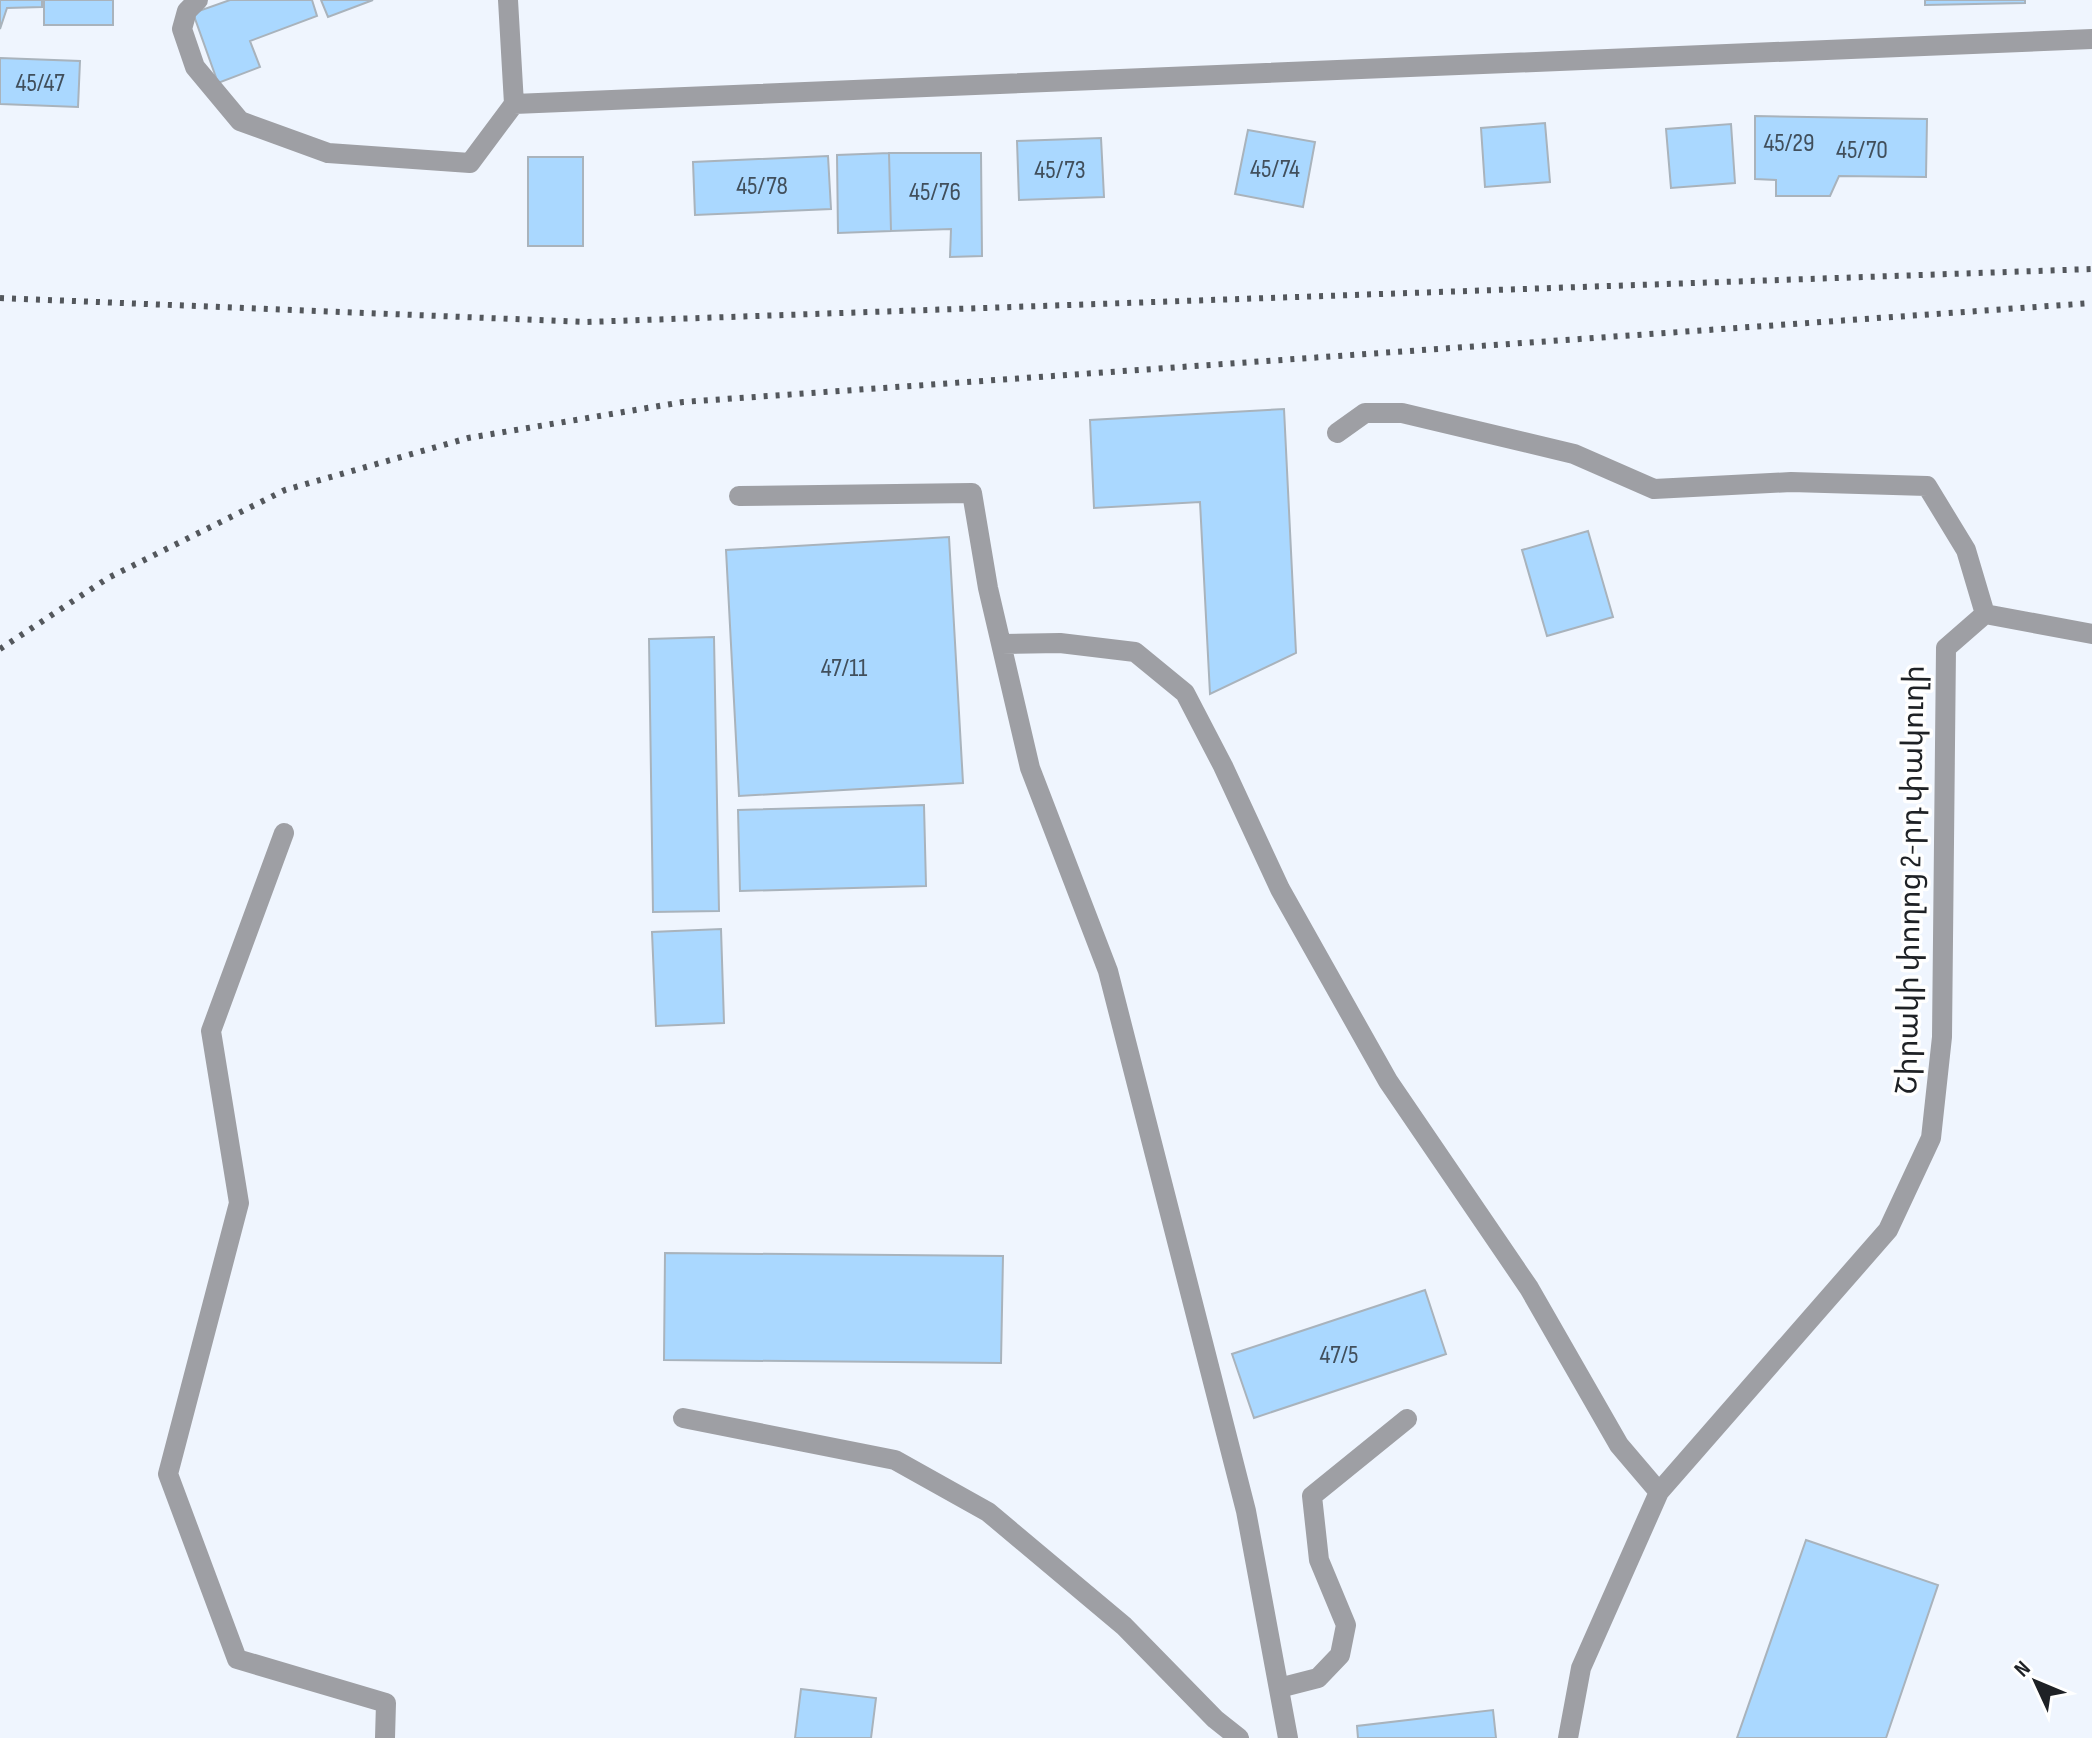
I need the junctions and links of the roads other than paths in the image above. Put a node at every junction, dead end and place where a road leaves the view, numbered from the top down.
1 (198, 0) edge
2 (508, 0) edge
3 (2092, 39) edge
4 (514, 104) junction
5 (1337, 433) dead end
6 (739, 496) dead end
7 (1985, 614) junction
8 (2092, 634) edge
9 (1002, 644) junction
10 (284, 833) dead end
11 (683, 1418) dead end
12 (1407, 1419) dead end
13 (1659, 1492) junction
14 (1279, 1688) junction
15 (385, 1738) edge
16 (1239, 1738) edge
17 (1288, 1738) edge
18 (1568, 1738) edge

1 - 4 street
2 - 4 street
3 - 4 street
5 - 7 street
6 - 9 street
7 - 8 street
7 - 13 street, Շիրակի փողոց 2-րդ փակուղի
9 - 13 street
9 - 14 street
10 - 15 street
11 - 16 street
12 - 14 street
13 - 18 street, Շիրակի փողոց 2-րդ փակուղի
14 - 17 street

